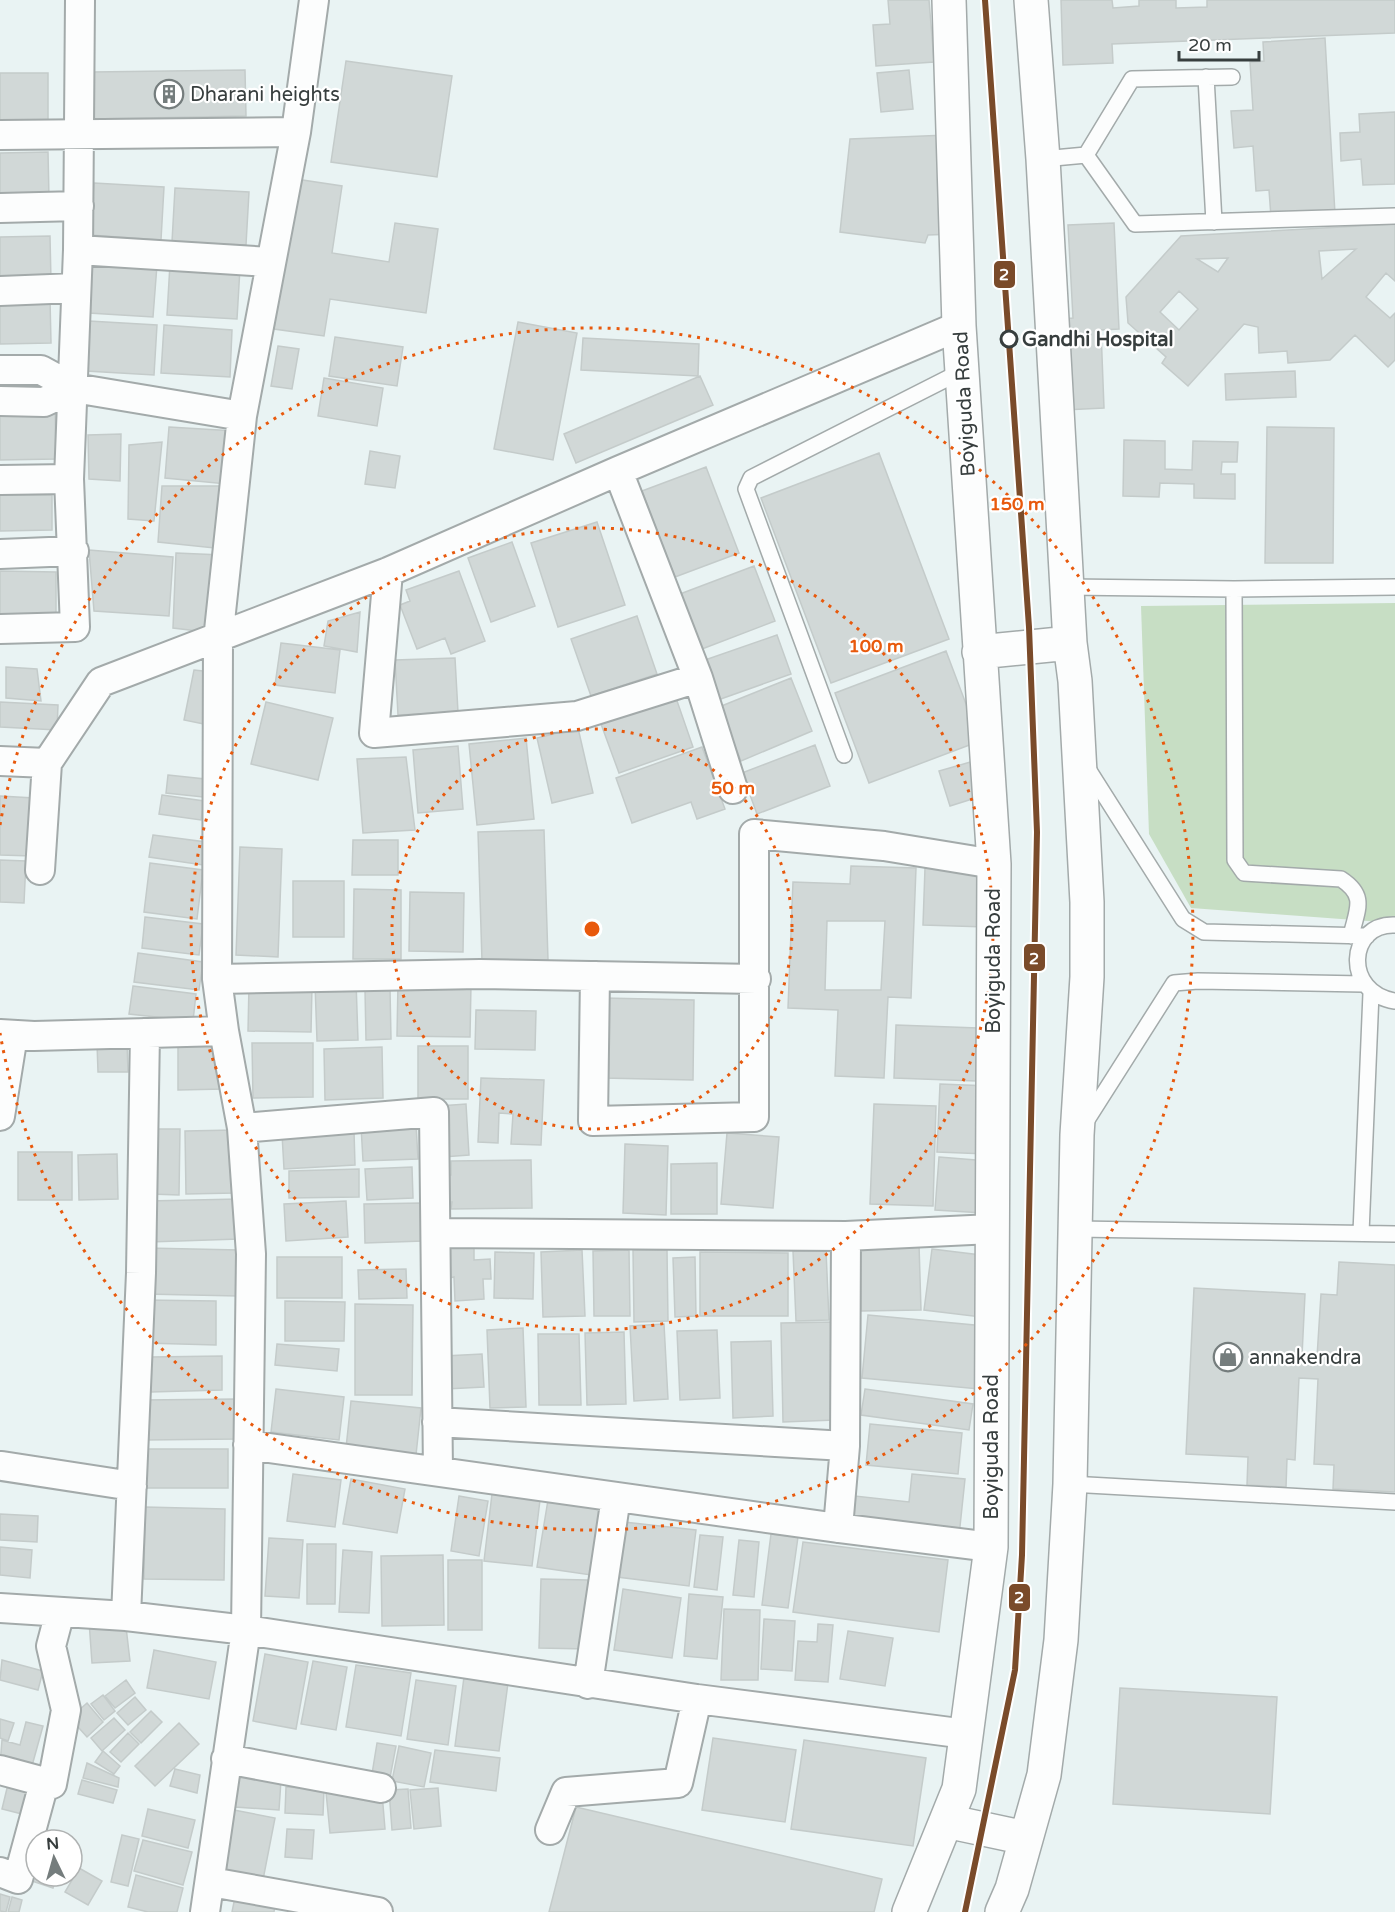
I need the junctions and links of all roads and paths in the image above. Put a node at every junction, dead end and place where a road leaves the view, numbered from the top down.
1 (80, 0) edge
2 (314, 0) edge
3 (949, 0) edge
4 (1031, 0) edge
5 (1206, 77) junction
6 (1232, 77) dead end
7 (296, 132) junction
8 (79, 134) junction
9 (0, 135) edge
10 (1086, 155) junction
11 (1043, 159) junction
12 (79, 206) junction
13 (0, 208) edge
14 (1395, 216) edge
15 (1214, 222) junction
16 (78, 250) junction
17 (270, 262) junction
18 (76, 288) junction
19 (0, 291) edge
20 (959, 326) junction
21 (0, 370) edge
22 (962, 371) junction
23 (74, 388) junction
24 (0, 401) edge
25 (242, 416) junction
26 (618, 471) junction
27 (69, 479) junction
28 (0, 480) edge
29 (74, 551) junction
30 (0, 554) edge
31 (388, 572) junction
32 (1068, 587) junction
33 (1395, 587) edge
34 (1234, 589) junction
35 (0, 629) edge
36 (218, 640) junction
37 (1070, 644) junction
38 (979, 652) junction
39 (698, 678) junction
40 (1078, 753) junction
41 (844, 755) dead end
42 (0, 761) edge
43 (47, 763) junction
44 (733, 789) dead end
45 (994, 864) junction
46 (40, 870) dead end
47 (1395, 926) edge
48 (1352, 936) junction
49 (1367, 936) junction
50 (596, 975) junction
51 (217, 979) junction
52 (756, 979) junction
53 (1367, 988) junction
54 (1395, 1001) edge
55 (224, 1031) junction
56 (145, 1033) junction
57 (6, 1034) edge
58 (0, 1116) edge
59 (242, 1128) junction
60 (1077, 1135) junction
61 (992, 1229) junction
62 (1076, 1229) junction
63 (436, 1233) junction
64 (1361, 1233) junction
65 (1395, 1234) edge
66 (846, 1236) junction
67 (437, 1422) junction
68 (248, 1446) junction
69 (846, 1446) junction
70 (2, 1466) dead end
71 (438, 1471) junction
72 (1070, 1484) junction
73 (132, 1486) junction
74 (615, 1497) junction
75 (1395, 1502) edge
76 (838, 1528) junction
77 (991, 1547) junction
78 (0, 1608) edge
79 (60, 1612) junction
80 (126, 1616) junction
81 (246, 1630) junction
82 (588, 1684) junction
83 (697, 1700) junction
84 (966, 1734) junction
85 (226, 1759) junction
86 (0, 1770) edge
87 (44, 1783) junction
88 (381, 1788) dead end
89 (946, 1821) junction
90 (550, 1830) dead end
91 (1026, 1838) junction
92 (0, 1872) edge
93 (211, 1882) junction
94 (918, 1910) edge
95 (205, 1912) edge
96 (378, 1912) edge
97 (1002, 1912) edge

1 - 8 street
2 - 7 street
3 - 20 main road, Boyiguda Road
4 - 11 main road
5 - 6 lane
5 - 10 lane
5 - 15 lane
7 - 8 street
7 - 17 street
8 - 9 street
8 - 12 street
10 - 11 lane
10 - 15 lane
11 - 32 main road
12 - 13 street
12 - 16 street
14 - 15 lane
16 - 17 street
16 - 18 street
17 - 25 street
18 - 19 street
18 - 23 street
20 - 22 main road, Boyiguda Road
20 - 26 street
21 - 23 street
22 - 38 main road, Boyiguda Road
22 - 41 lane
23 - 24 street
23 - 25 street
23 - 27 street
25 - 36 street
26 - 31 street
26 - 39 street
27 - 28 street
27 - 29 street
29 - 30 street
29 - 35 street
31 - 36 street
31 - 39 street
32 - 34 lane
32 - 37 main road
33 - 34 lane
34 - 48 lane
36 - 43 street
36 - 51 street
37 - 38 main road
37 - 40 main road
38 - 45 main road, Boyiguda Road
39 - 44 street
40 - 48 lane
40 - 60 main road
42 - 43 street
43 - 46 street
45 - 52 street
45 - 61 main road, Boyiguda Road
47 - 49 lane
48 - 49 lane
49 - 53 lane
50 - 51 street
50 - 52 street
50 - 52 street
51 - 55 street
53 - 54 lane
53 - 60 lane
53 - 64 lane
55 - 56 street
55 - 59 street
56 - 57 street
56 - 73 street
57 - 58 street
59 - 63 street
59 - 68 street
60 - 62 main road
61 - 66 street
61 - 77 main road, Boyiguda Road
62 - 64 lane
62 - 72 main road
63 - 66 street
63 - 67 street
64 - 65 lane
66 - 69 street
67 - 69 street
67 - 71 street
68 - 71 street
68 - 81 street
69 - 76 street
70 - 73 street
71 - 74 street
72 - 75 lane
72 - 91 main road
73 - 80 street
74 - 76 street
74 - 82 street
76 - 77 street
77 - 84 main road, Boyiguda Road
78 - 79 street
79 - 80 street
79 - 87 street
80 - 81 street
81 - 82 street
81 - 85 street
82 - 83 street
83 - 84 street
83 - 90 street
84 - 89 main road, Boyiguda Road
85 - 88 street
85 - 93 street
86 - 87 street
87 - 92 street
89 - 91 main road
89 - 94 main road, Boyiguda Road
91 - 97 main road
93 - 95 street
93 - 96 street

